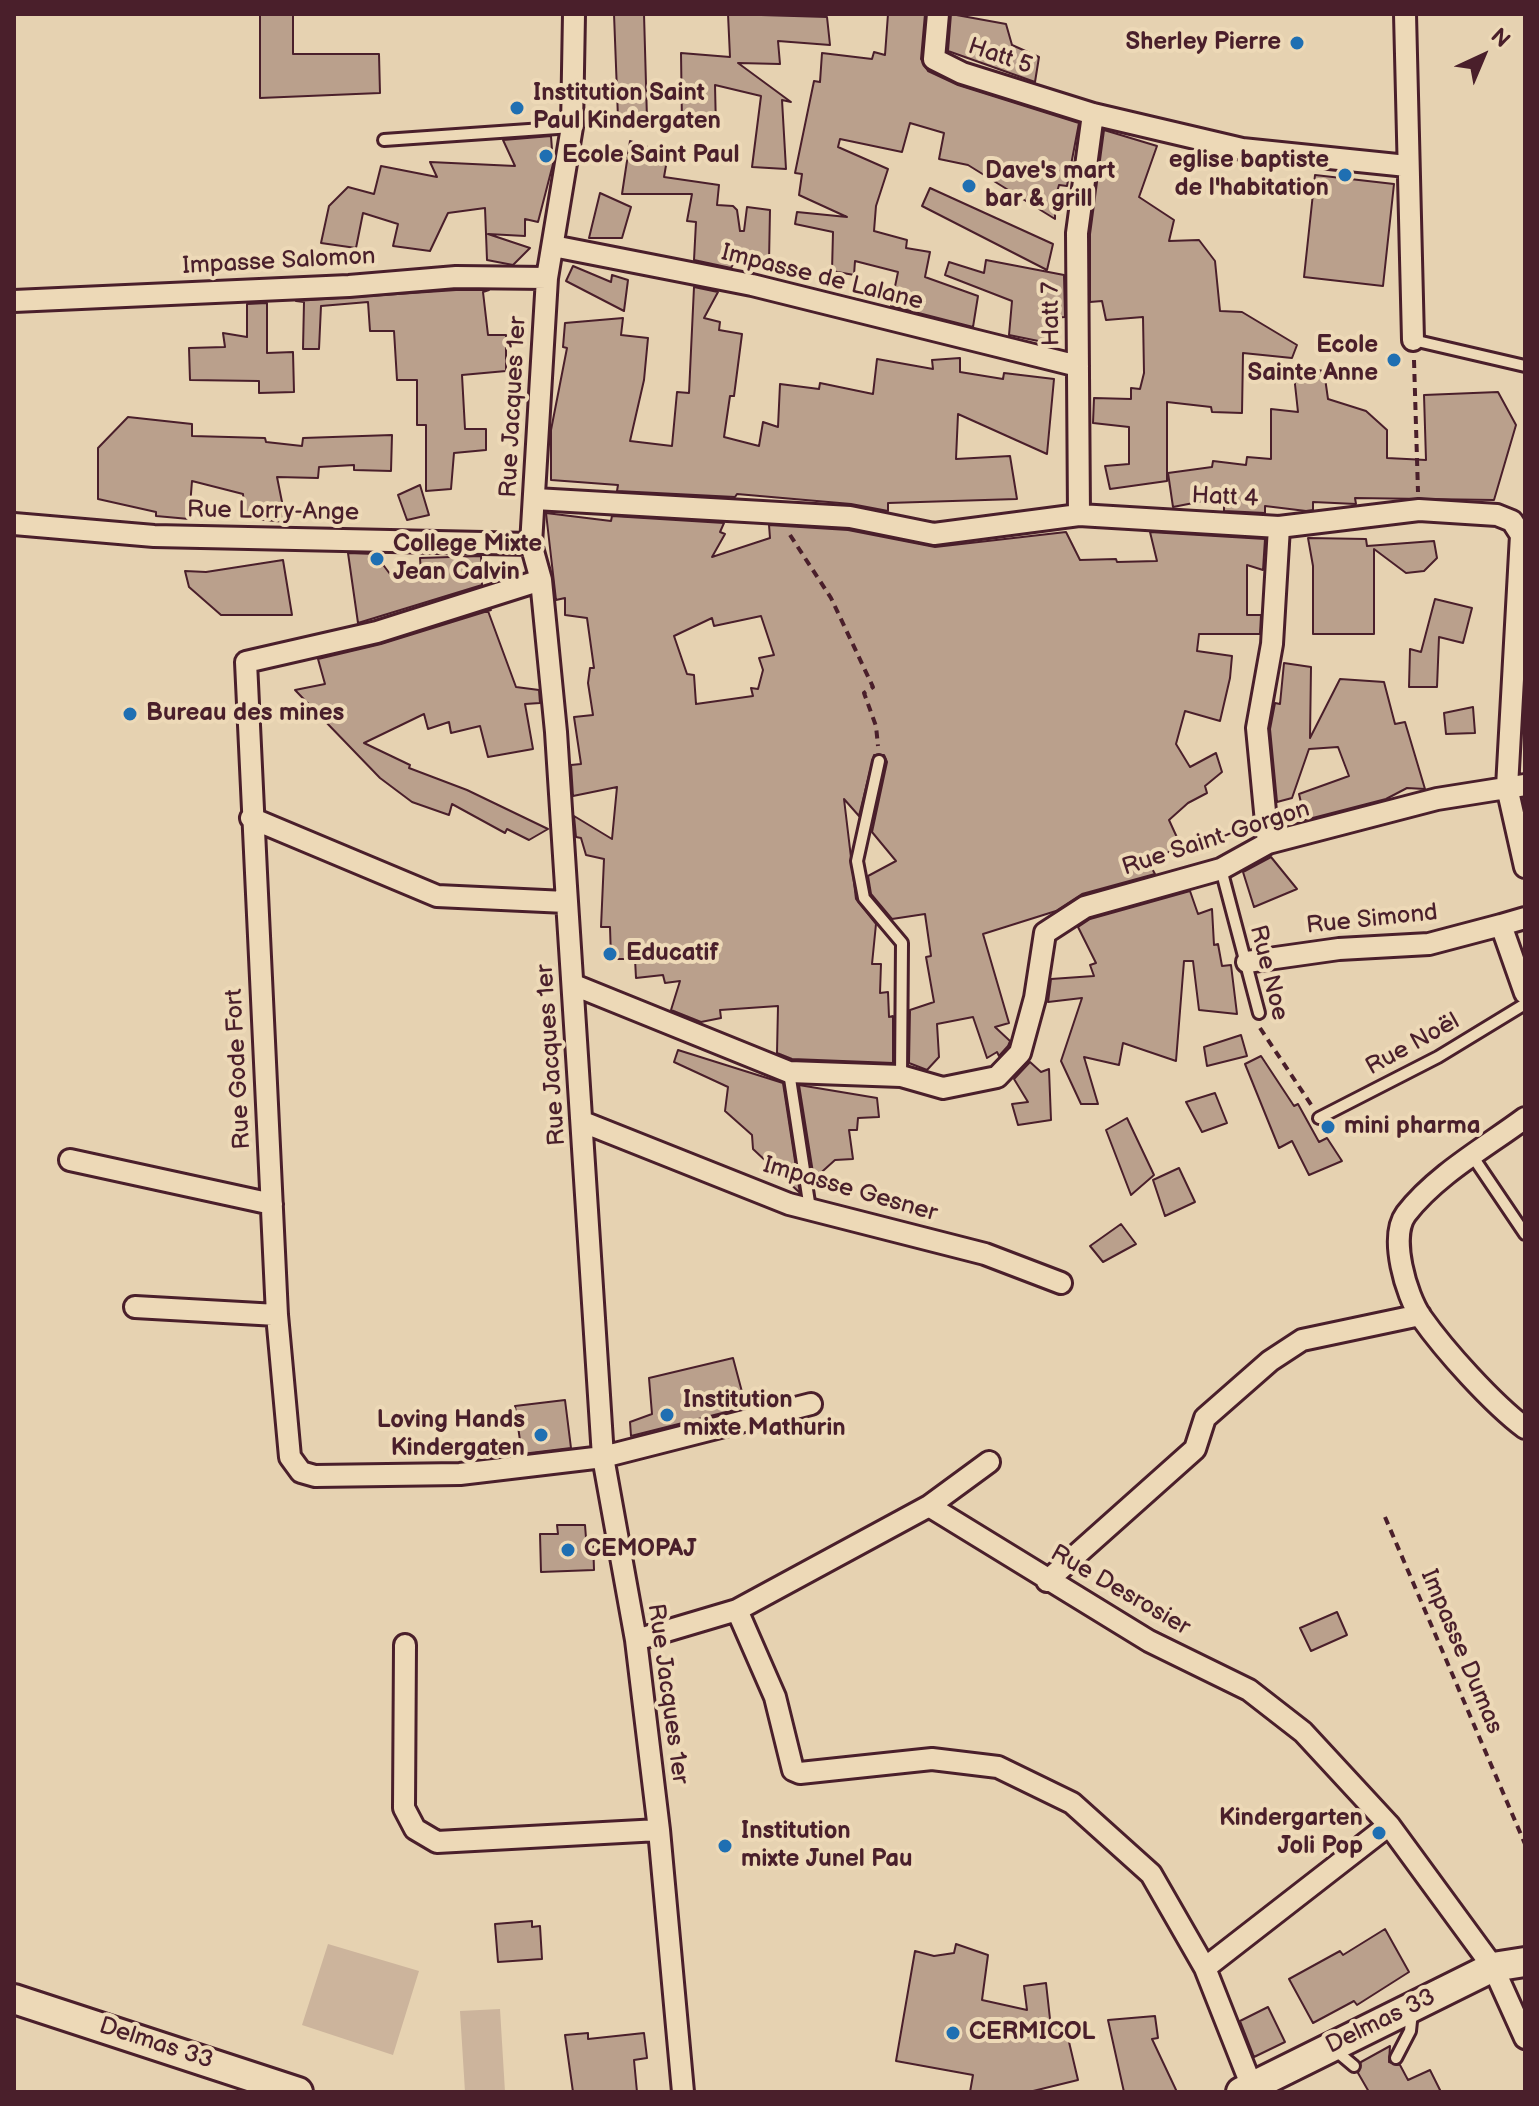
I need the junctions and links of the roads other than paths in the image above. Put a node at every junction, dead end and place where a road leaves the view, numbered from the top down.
1 (574, 14) edge
2 (938, 14) edge
3 (1405, 14) edge
4 (1093, 114) junction
5 (572, 127) junction
6 (384, 140) dead end
7 (1407, 166) junction
8 (553, 246) junction
9 (547, 278) junction
10 (14, 301) edge
11 (1413, 340) joint
12 (1078, 366) junction
13 (1525, 366) edge
14 (535, 499) junction
15 (1079, 515) junction
16 (14, 524) edge
17 (1279, 527) junction
18 (531, 544) junction
19 (541, 580) junction
20 (1520, 659) edge
21 (879, 761) road end
22 (1516, 786) edge
23 (251, 818) junction
24 (1268, 843) junction
25 (1525, 867) edge
26 (1221, 869) junction
27 (566, 902) junction
28 (1525, 918) edge
29 (1501, 925) junction
30 (1247, 962) junction
31 (574, 985) junction
32 (1525, 993) edge
33 (1525, 1004) edge
34 (1259, 1013) road end
35 (789, 1072) junction
36 (901, 1076) junction
37 (1319, 1118) road end
38 (1525, 1118) edge
39 (583, 1122) junction
40 (1473, 1157) junction
41 (70, 1160) dead end
42 (272, 1204) junction
43 (810, 1210) junction
44 (1525, 1234) edge
45 (1061, 1283) dead end
46 (135, 1307) dead end
47 (277, 1315) junction
48 (1420, 1315) junction
49 (811, 1404) dead end
50 (1525, 1428) edge
51 (603, 1457) junction
52 (989, 1462) dead end
53 (929, 1506) junction
54 (1047, 1581) junction
55 (737, 1610) junction
56 (636, 1640) junction
57 (405, 1645) dead end
58 (1389, 1825) junction
59 (659, 1830) junction
60 (1525, 1962) edge
61 (1493, 1967) junction
62 (1205, 1968) junction
63 (14, 1999) edge
64 (1412, 2007) junction
65 (1525, 2038) edge
66 (1331, 2046) junction
67 (1396, 2058) dead end
68 (1354, 2066) dead end
69 (1248, 2090) edge
70 (298, 2092) edge
71 (683, 2092) edge

1 - 5 street, Rue Jacques 1er
2 - 4 street, Hatt 5
3 - 7 street
4 - 7 street
4 - 12 street, Hatt 7
5 - 6 lane
5 - 8 street, Rue Jacques 1er
7 - 11 street
8 - 9 street, Rue Jacques 1er
8 - 12 street, Impasse de Lalane
9 - 10 street, Impasse Salomon
9 - 14 street, Rue Jacques 1er
11 - 13 lane
12 - 15 street, Hatt 7
14 - 15 street, Hatt 4
14 - 18 street, Rue Jacques 1er
15 - 17 street, Hatt 4
16 - 18 street, Rue Lorry-Ange
17 - 20 street, Hatt 4
17 - 24 street
18 - 19 street, Rue Jacques 1er
19 - 23 street, Rue Gode Fort
19 - 27 street, Rue Jacques 1er
20 - 22 street
21 - 36 lane
22 - 24 street, Rue Saint-Gorgon
22 - 25 street
23 - 27 street
23 - 42 street, Rue Gode Fort
24 - 26 street, Rue Saint-Gorgon
26 - 30 lane, Rue Noe
26 - 36 street, Rue Saint-Gorgon
27 - 31 street, Rue Jacques 1er
28 - 29 street, Rue Simond
29 - 30 street, Rue Simond
29 - 32 street
30 - 34 lane, Rue Noe
31 - 35 street, Rue Saint-Gorgon
31 - 39 street, Rue Jacques 1er
33 - 37 lane, Rue Noël
35 - 36 street, Rue Saint-Gorgon
35 - 43 lane
38 - 40 street
39 - 43 street, Impasse Gesner
39 - 51 street, Rue Jacques 1er
40 - 44 lane
40 - 48 street
41 - 42 street
42 - 47 street, Rue Gode Fort
43 - 45 street, Impasse Gesner
46 - 47 street
47 - 51 street, Rue Gode Fort
48 - 50 street
48 - 54 street
49 - 51 street
51 - 56 street, Rue Jacques 1er
52 - 53 street
53 - 54 street, Rue Desrosier
53 - 55 street
54 - 58 street, Rue Desrosier
55 - 56 street
55 - 62 street
56 - 59 street, Rue Jacques 1er
57 - 59 street
58 - 61 street, Rue Desrosier
58 - 62 street
59 - 71 street, Rue Jacques 1er
60 - 61 main road, Delmas 33
61 - 64 main road, Delmas 33
61 - 65 street, Rue Desrosier
62 - 69 street
63 - 70 main road, Delmas 33
64 - 66 main road, Delmas 33
64 - 67 lane
66 - 68 lane
66 - 69 main road, Delmas 33

